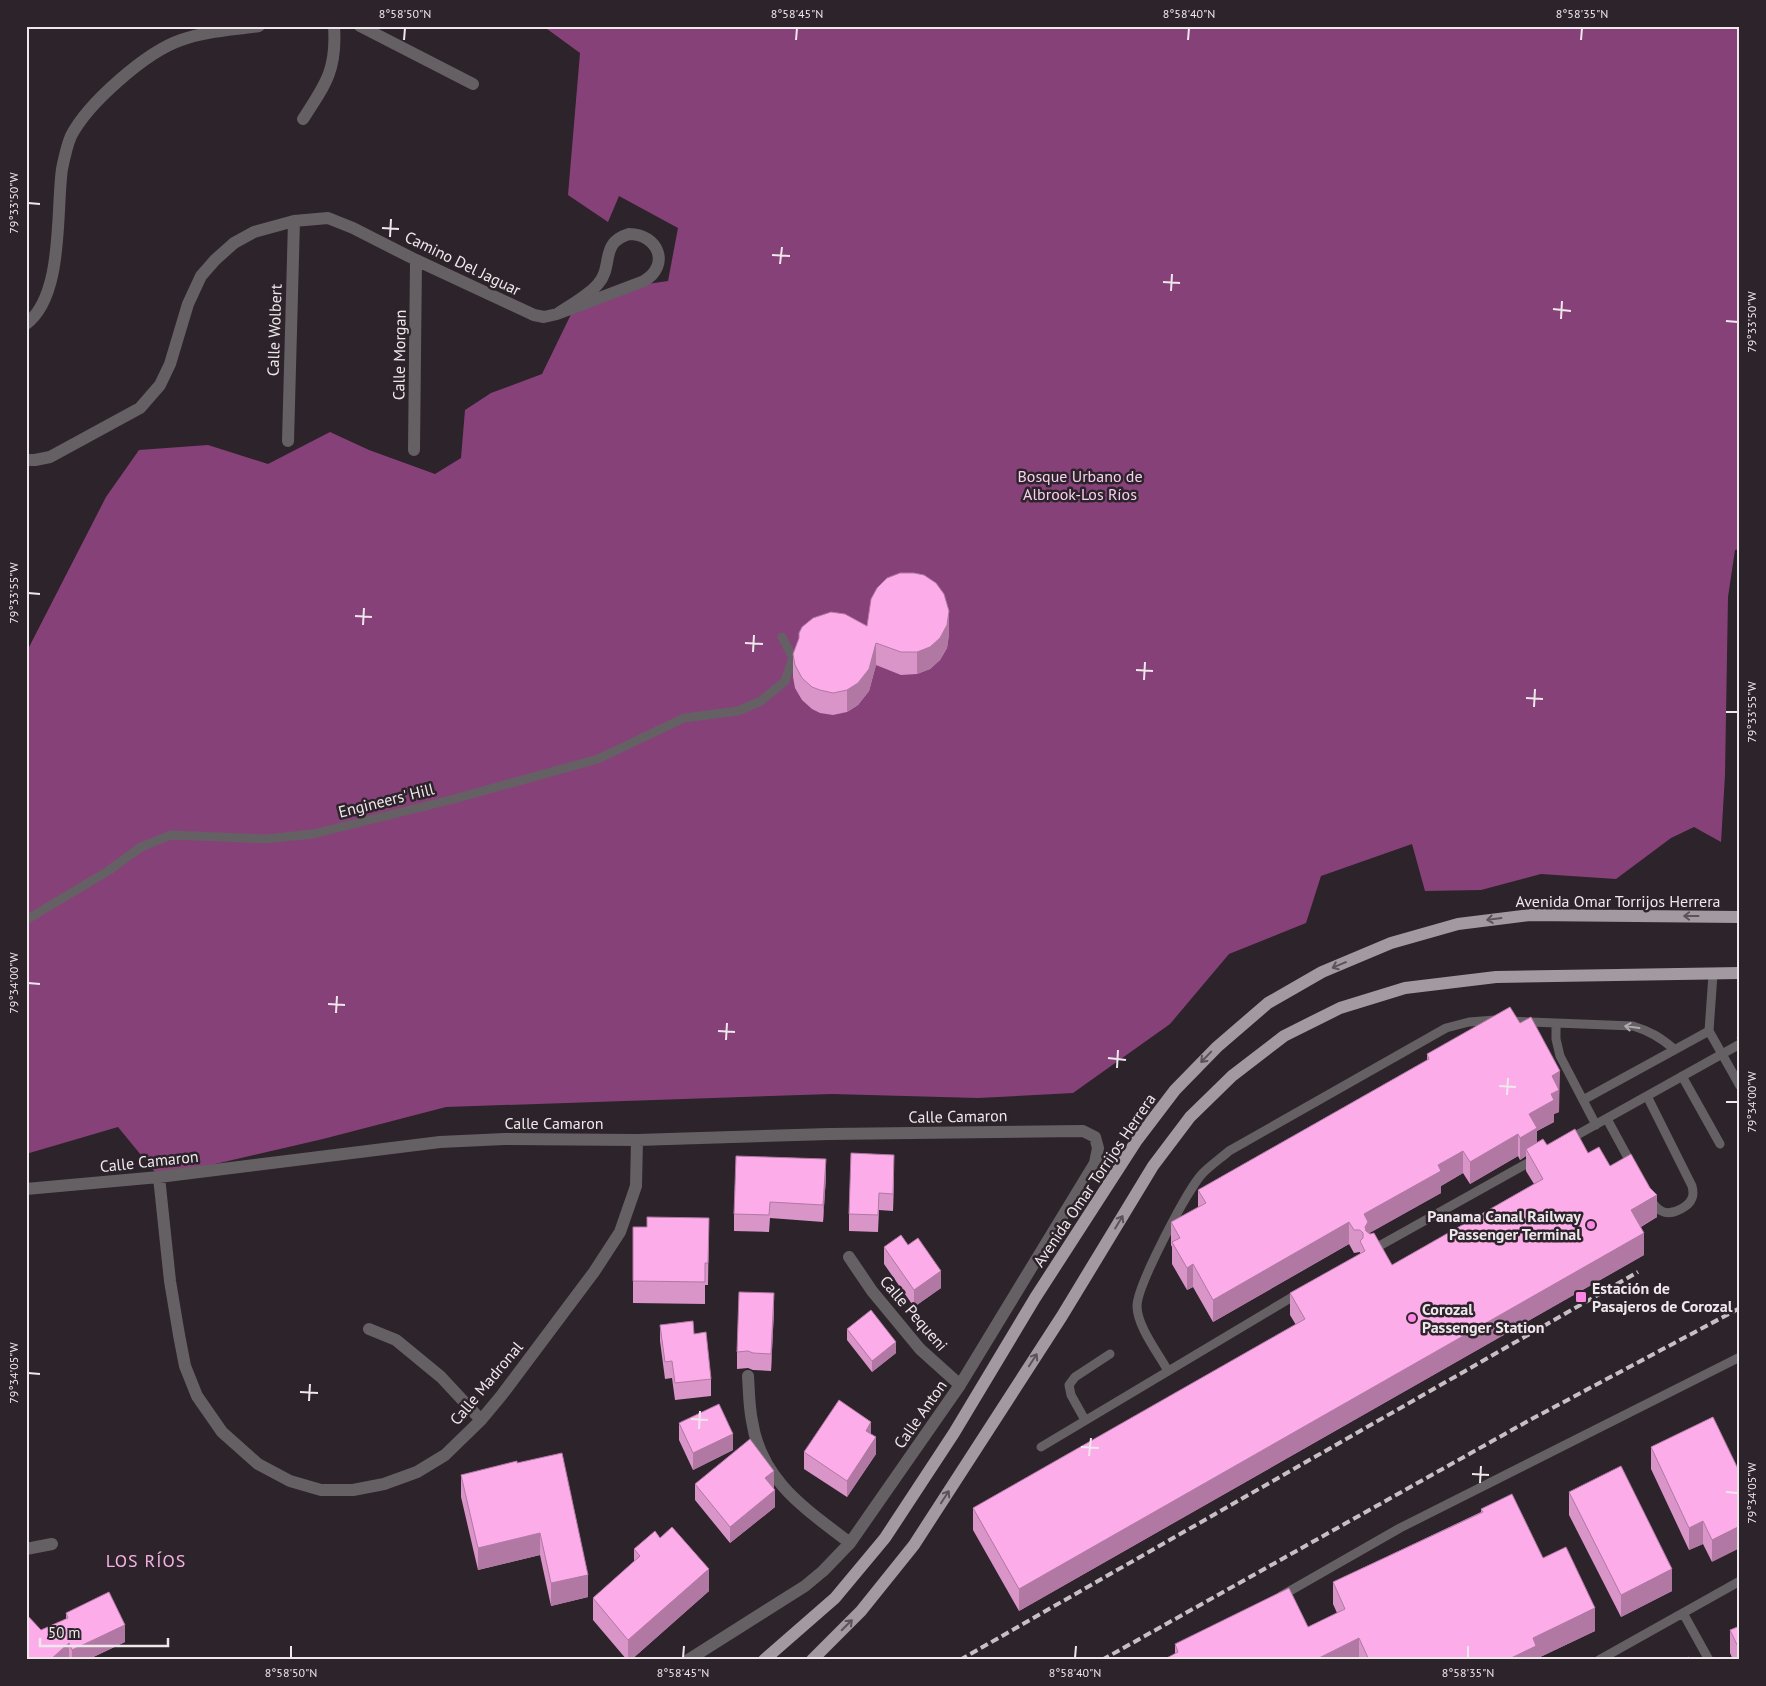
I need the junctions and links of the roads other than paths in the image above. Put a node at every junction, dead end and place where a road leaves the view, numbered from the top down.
1 (259, 26) edge
2 (334, 26) edge
3 (360, 26) edge
4 (473, 84) dead end
5 (303, 119) dead end
6 (294, 221) junction
7 (416, 260) junction
8 (557, 314) junction
9 (26, 324) edge
10 (288, 440) dead end
11 (414, 450) dead end
12 (26, 460) edge
13 (782, 637) dead end
14 (1740, 917) edge
15 (26, 920) edge
16 (1740, 973) edge
17 (1712, 974) junction
18 (1556, 1023) junction
19 (1709, 1031) junction
20 (1740, 1044) edge
21 (1674, 1050) junction
22 (1722, 1054) junction
23 (1682, 1076) junction
24 (1740, 1086) edge
25 (1648, 1096) junction
26 (1583, 1100) junction
27 (1607, 1119) junction
28 (1596, 1125) junction
29 (1084, 1132) joint
30 (637, 1140) junction
31 (1562, 1144) edge
32 (1720, 1144) dead end
33 (1544, 1154) edge
34 (1637, 1175) edge
35 (159, 1177) junction
36 (26, 1190) edge
37 (1646, 1191) edge
38 (1372, 1250) edge
39 (849, 1257) dead end
40 (1308, 1288) edge
41 (369, 1329) dead end
42 (1110, 1354) dead end
43 (1740, 1357) edge
44 (1168, 1371) junction
45 (748, 1376) dead end
46 (960, 1385) junction
47 (481, 1420) junction
48 (1085, 1420) junction
49 (1040, 1447) dead end
50 (850, 1543) junction
51 (52, 1544) dead end
52 (26, 1549) edge
53 (1740, 1581) edge
54 (1271, 1601) edge
55 (1683, 1613) junction
56 (688, 1660) edge
57 (764, 1660) edge
58 (812, 1660) edge
59 (1599, 1660) edge
60 (1709, 1660) edge

1 - 9 street
2 - 5 street
3 - 4 street
6 - 7 street, Camino Del Jaguar
6 - 10 street, Calle Wolbert
6 - 12 street, Camino Del Jaguar
7 - 8 street, Camino Del Jaguar
7 - 11 street, Calle Morgan
8 - 8 street, Camino Del Jaguar
13 - 15 lane, Engineers' Hill
14 -> 57 main road, Avenida Omar Torrijos Herrera
16 - 17 main road
17 - 19 lane
58 -> 17 main road
21 -> 18 lane
18 - 26 lane
18 - 44 lane
19 - 21 lane
19 - 22 lane
20 - 22 lane
21 - 26 lane
22 - 23 lane
22 - 24 lane
23 - 25 lane
23 - 32 lane
25 - 27 lane
25 - 37 lane
26 - 28 lane
27 - 28 lane
27 - 34 lane
28 - 31 lane
29 - 30 street, Calle Camaron
29 - 46 street, Calle Anton
30 - 35 street, Calle Camaron
30 - 47 street, Calle Madronal
33 - 38 lane
35 - 36 street, Calle Camaron
35 - 47 street, Calle Madronal
39 - 46 street, Calle Pequeni
40 - 44 lane
41 - 47 street
42 - 48 lane
43 - 54 lane
44 - 48 lane
45 - 50 street
46 - 50 street, Calle Anton
48 - 49 lane
50 - 56 street, Calle Anton
51 - 52 street
53 - 55 lane
55 - 59 lane
55 - 60 lane

